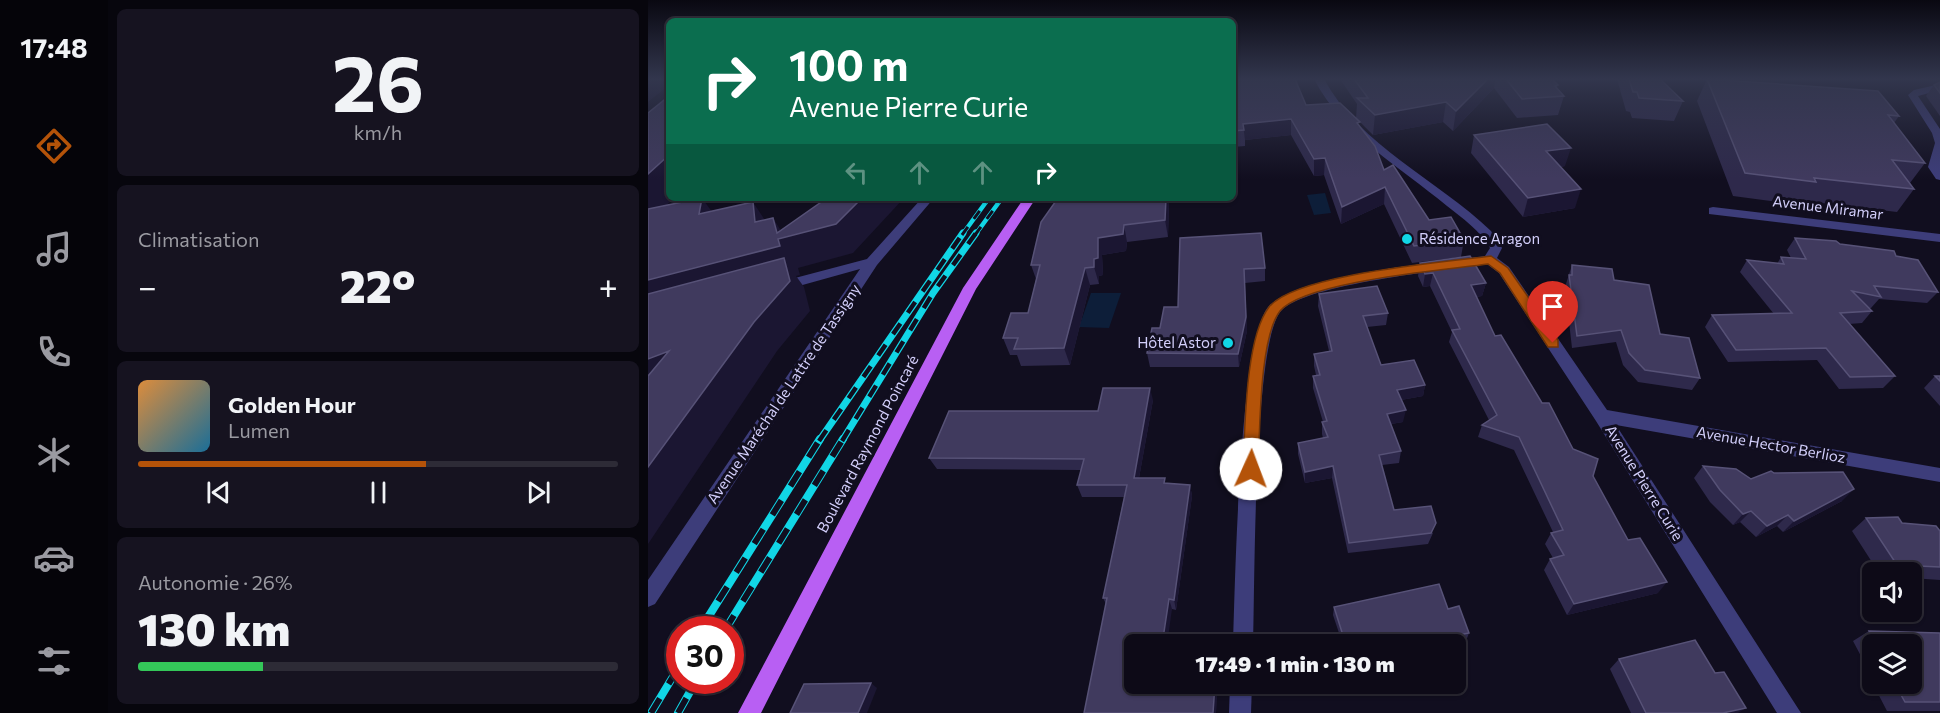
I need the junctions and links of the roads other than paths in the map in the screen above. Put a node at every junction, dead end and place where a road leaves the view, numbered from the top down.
1 (1338, 112) edge
2 (1923, 112) edge
3 (1940, 143) edge
4 (1940, 177) edge
5 (925, 201) edge
6 (1028, 201) edge
7 (1713, 211) dead end
8 (1940, 238) edge
9 (1491, 259) junction
10 (872, 262) junction
11 (770, 289) edge
12 (1602, 416) junction
13 (1940, 475) edge
14 (648, 597) edge
15 (1243, 634) edge
16 (1241, 694) edge
17 (749, 713) edge
18 (1240, 713) edge
19 (1790, 713) edge

1 - 9 street
2 - 3 street
3 - 4 street
5 - 10 street, Avenue Maréchal de Lattre de Tassigny
6 - 17 main road, Boulevard Raymond Poincaré
7 - 8 street, Avenue Miramar
9 - 12 street, Avenue Pierre Curie
9 - 15 street
10 - 11 street
10 - 14 street, Avenue Maréchal de Lattre de Tassigny
12 - 13 street, Avenue Hector Berlioz
12 - 19 street, Avenue Pierre Curie
16 - 18 street

